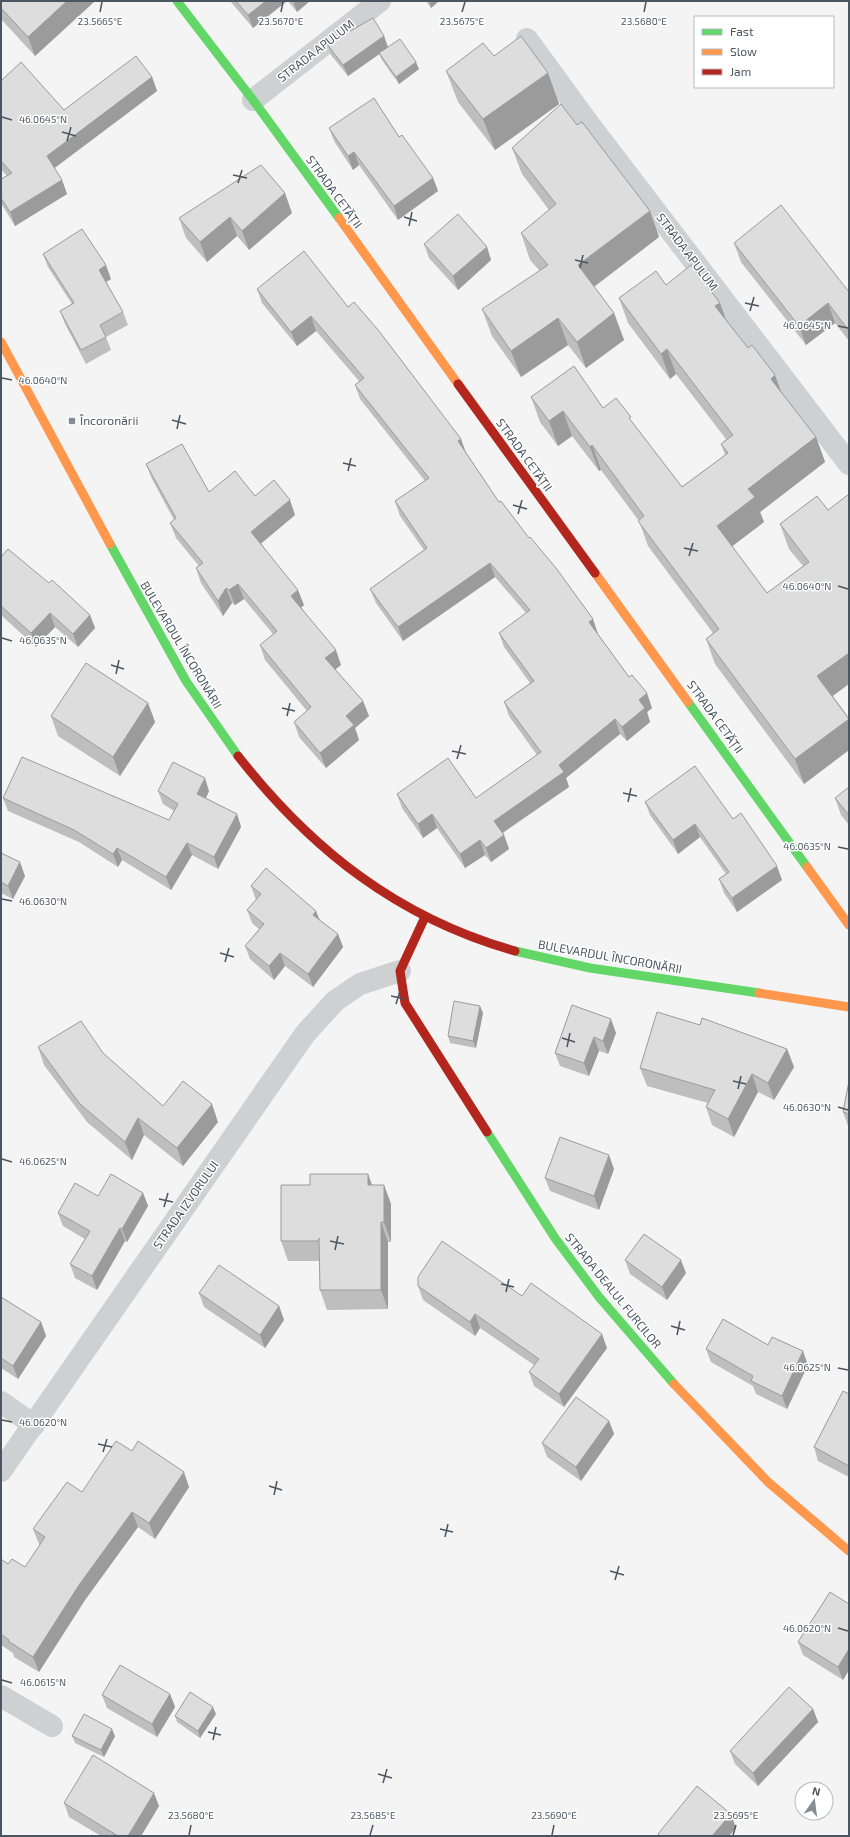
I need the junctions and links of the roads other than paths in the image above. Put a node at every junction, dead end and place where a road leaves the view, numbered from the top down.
1 (177, 1) edge
2 (380, 1) edge
3 (527, 39) dead end
4 (253, 100) junction
5 (1, 342) edge
6 (849, 464) edge
7 (425, 917) junction
8 (849, 925) edge
9 (400, 972) junction
10 (849, 1007) edge
11 (1, 1402) edge
12 (34, 1425) junction
13 (1, 1471) edge
14 (849, 1551) edge
15 (1, 1696) edge
16 (52, 1726) dead end

1 - 4 street, STRADA CETĂȚII
2 - 4 street, STRADA APULUM
3 - 6 street, STRADA APULUM
4 - 8 street, STRADA CETĂȚII
5 - 7 street, BULEVARDUL ÎNCORONĂRII
7 - 9 street
7 - 10 street, BULEVARDUL ÎNCORONĂRII
9 - 12 street, STRADA IZVORULUI
9 - 14 street, STRADA DEALUL FURCILOR
11 - 12 street
12 - 13 street, STRADA IZVORULUI
15 - 16 street

